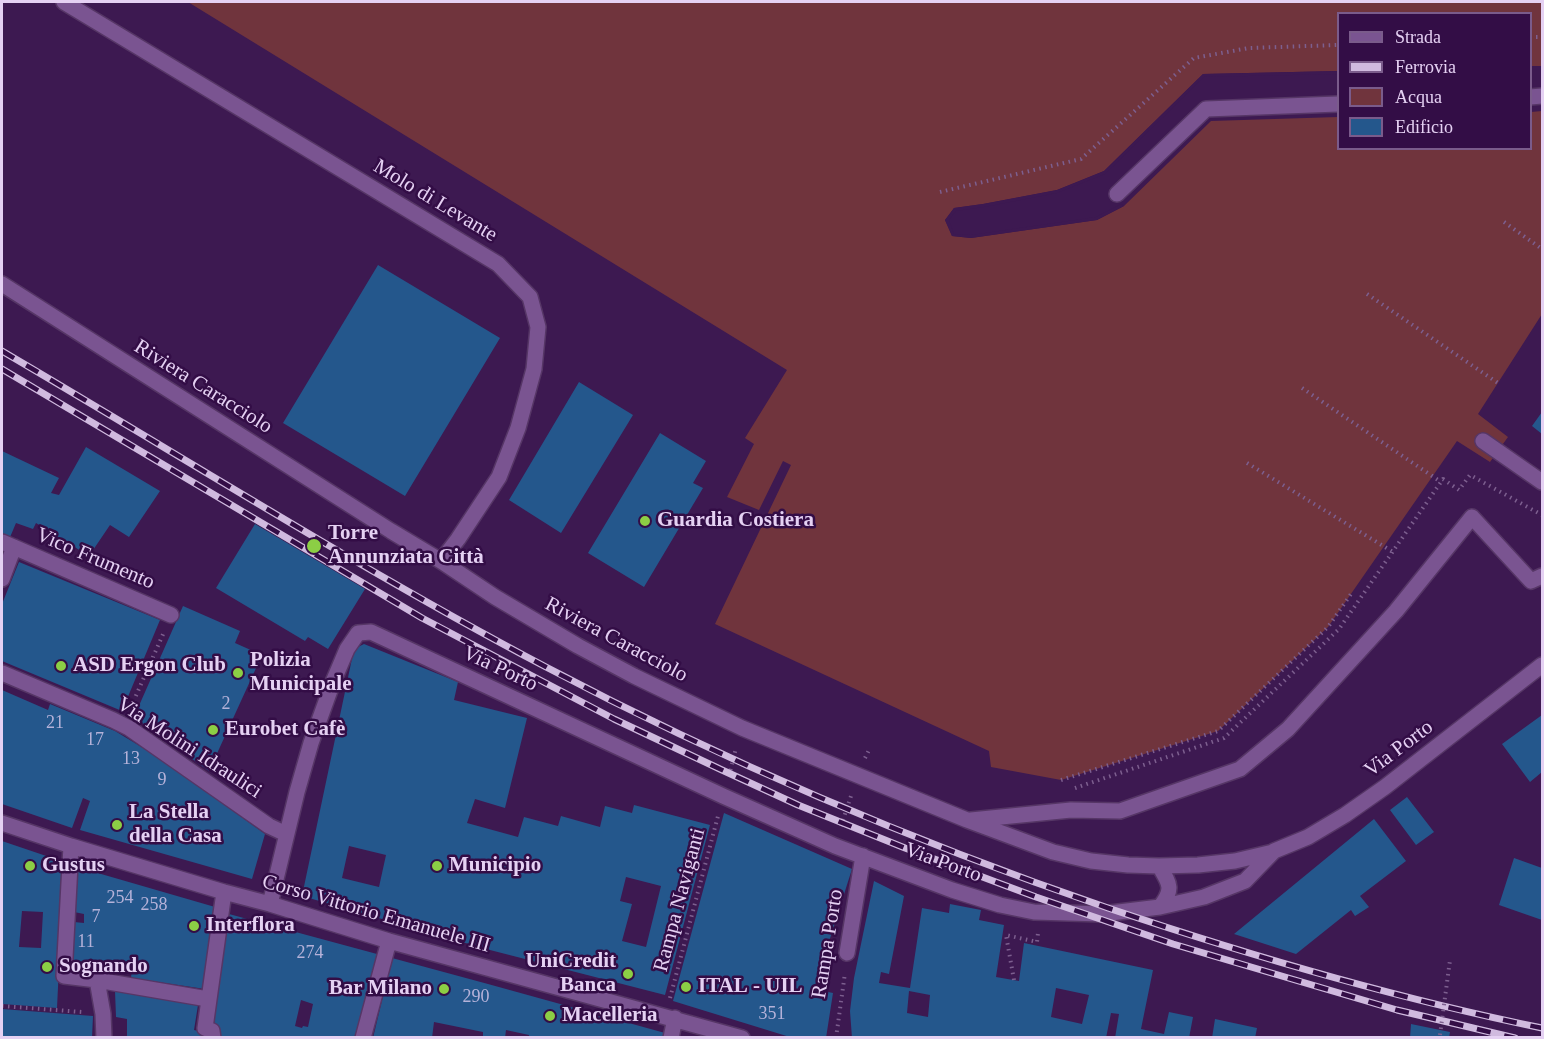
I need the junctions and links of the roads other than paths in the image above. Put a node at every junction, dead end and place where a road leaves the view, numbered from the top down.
1 (64, 2) edge
2 (1337, 104) edge
3 (1117, 194) dead end
4 (2, 284) edge
5 (1484, 441) dead end
6 (1542, 482) edge
7 (8, 544) edge
8 (441, 561) junction
9 (1542, 576) edge
10 (2, 579) edge
11 (171, 615) road end
12 (1542, 665) edge
13 (2, 673) edge
14 (967, 820) junction
15 (2, 823) edge
16 (286, 834) junction
17 (71, 846) junction
18 (1274, 852) junction
19 (863, 856) junction
20 (1159, 866) junction
21 (224, 892) junction
22 (270, 904) junction
23 (1160, 907) junction
24 (389, 941) junction
25 (847, 953) road end
26 (97, 980) junction
27 (208, 999) junction
28 (675, 1018) junction
29 (104, 1038) edge
30 (213, 1038) edge
31 (363, 1038) edge
32 (671, 1038) edge
33 (742, 1038) edge

1 - 8 street, Molo di Levante
2 - 3 street
4 - 8 street, Riviera Caracciolo
5 - 6 street
7 - 10 street
7 - 11 street, Vico Frumento
8 - 14 street, Riviera Caracciolo
9 - 14 street
12 - 18 street, Via Porto
13 - 16 street, Via Molini Idraulici
14 - 20 street, Riviera Caracciolo
15 - 17 street, Corso Vittorio Emanuele III
16 - 19 street, Via Porto
16 - 22 street
17 - 21 street, Corso Vittorio Emanuele III
17 - 26 street
18 - 20 street, Riviera Caracciolo
18 - 23 street, Via Porto
19 - 23 street, Via Porto
19 - 25 street, Rampa Porto
20 - 23 street
21 - 22 street, Corso Vittorio Emanuele III
21 - 27 street
22 - 24 street, Corso Vittorio Emanuele III
24 - 28 street, Corso Vittorio Emanuele III
24 - 31 street
26 - 27 street
26 - 29 street
27 - 30 street
28 - 32 street
28 - 33 street, Corso Vittorio Emanuele III

